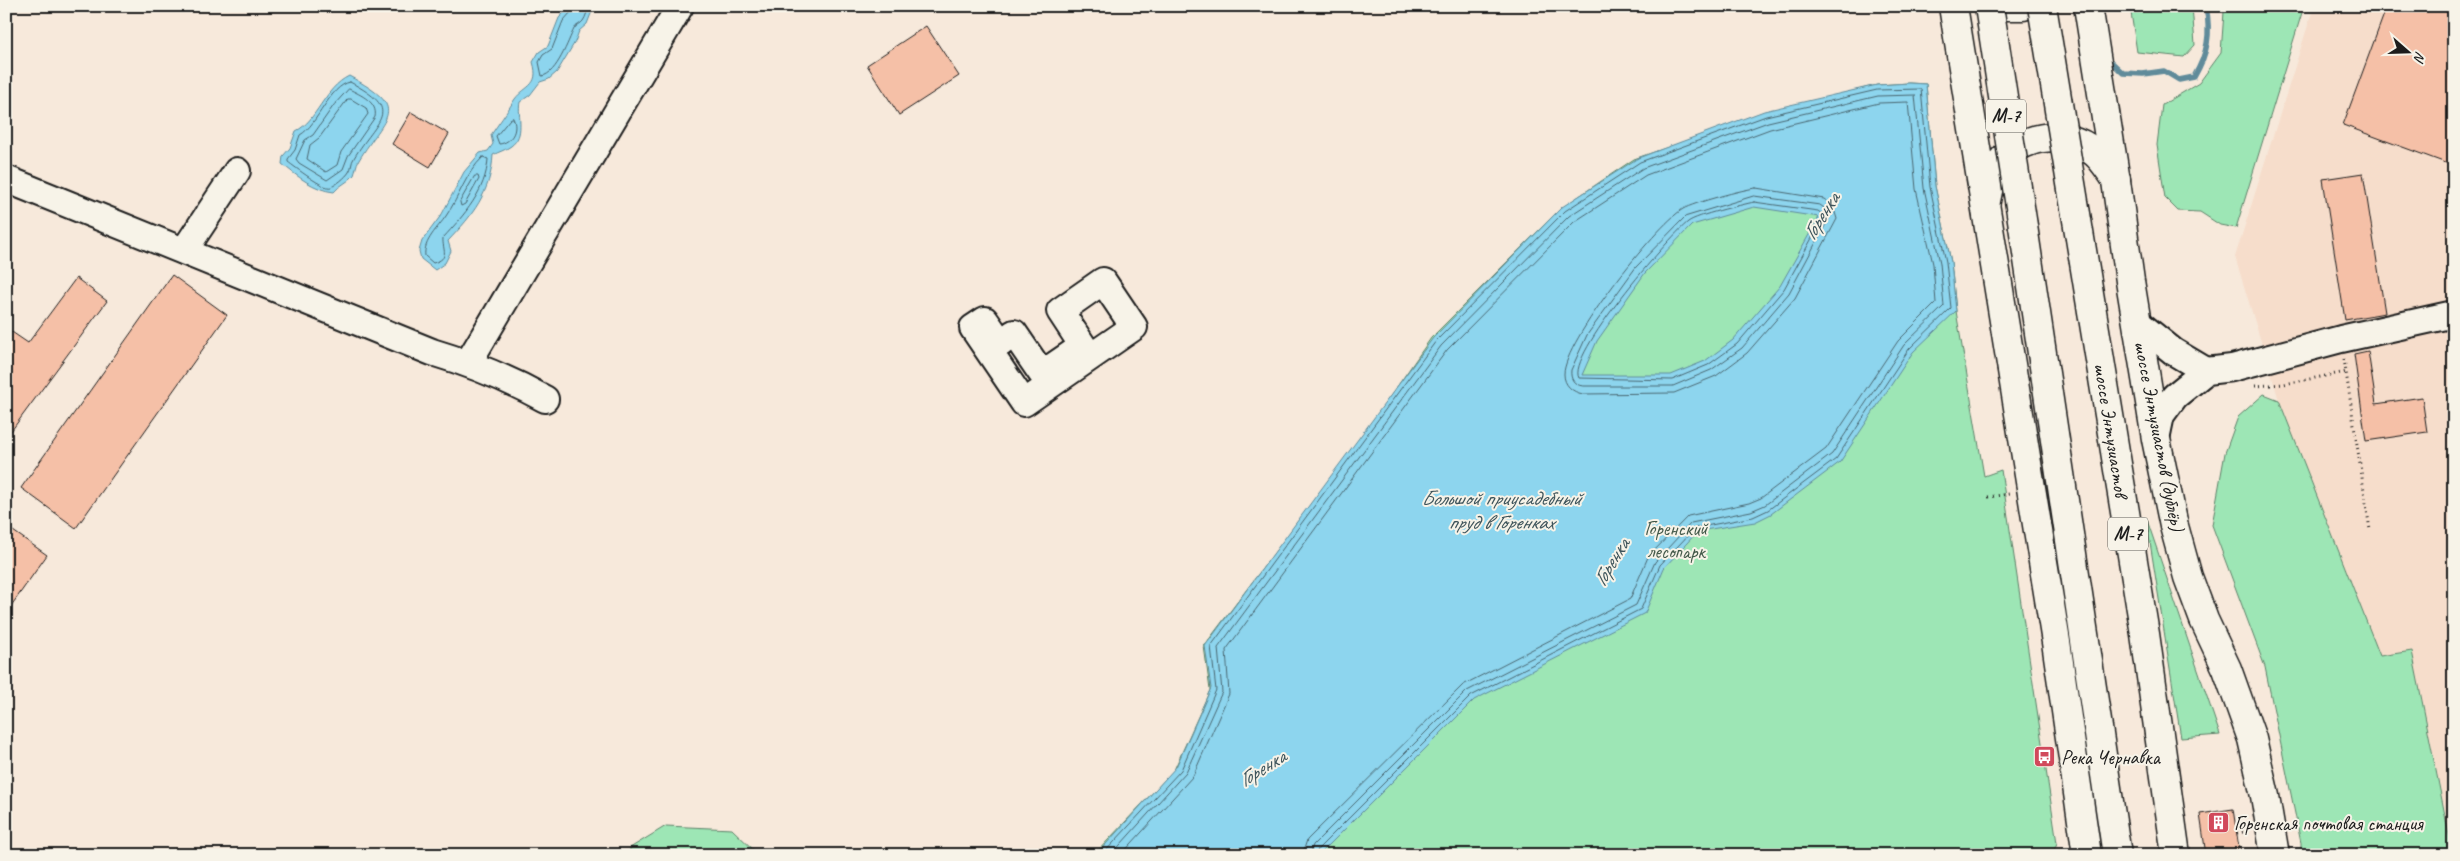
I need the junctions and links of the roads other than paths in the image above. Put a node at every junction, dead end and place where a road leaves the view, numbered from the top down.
1 (680, 6) edge
2 (1952, 6) edge
3 (1988, 6) edge
4 (1994, 6) edge
5 (2023, 6) edge
6 (2042, 6) edge
7 (2088, 6) edge
8 (237, 171) dead end
9 (6, 179) edge
10 (2116, 181) junction
11 (1985, 203) junction
12 (184, 251) junction
13 (2454, 314) edge
14 (2138, 323) junction
15 (1134, 327) joint
16 (468, 363) junction
17 (2206, 371) junction
18 (545, 399) dead end
19 (2156, 439) junction
20 (2087, 855) edge
21 (2117, 855) edge
22 (2176, 855) edge
23 (2275, 855) edge

1 - 16 lane
2 - 11 main road
3 - 21 main road, М-7, bridge
4 - 5 main road
6 - 22 main road, шоссе Энтузиастов / М-7, bridge
7 - 10 main road, шоссе Энтузиастов (дублёр)
8 - 12 lane
9 - 12 lane
10 - 11 main road
10 - 14 main road, шоссе Энтузиастов (дублёр)
11 - 20 main road
12 - 16 lane
13 - 17 lane
14 - 17 lane
14 - 19 main road, шоссе Энтузиастов (дублёр)
15 - 15 lane
16 - 18 lane
17 - 19 lane
19 - 23 main road, шоссе Энтузиастов (дублёр)

